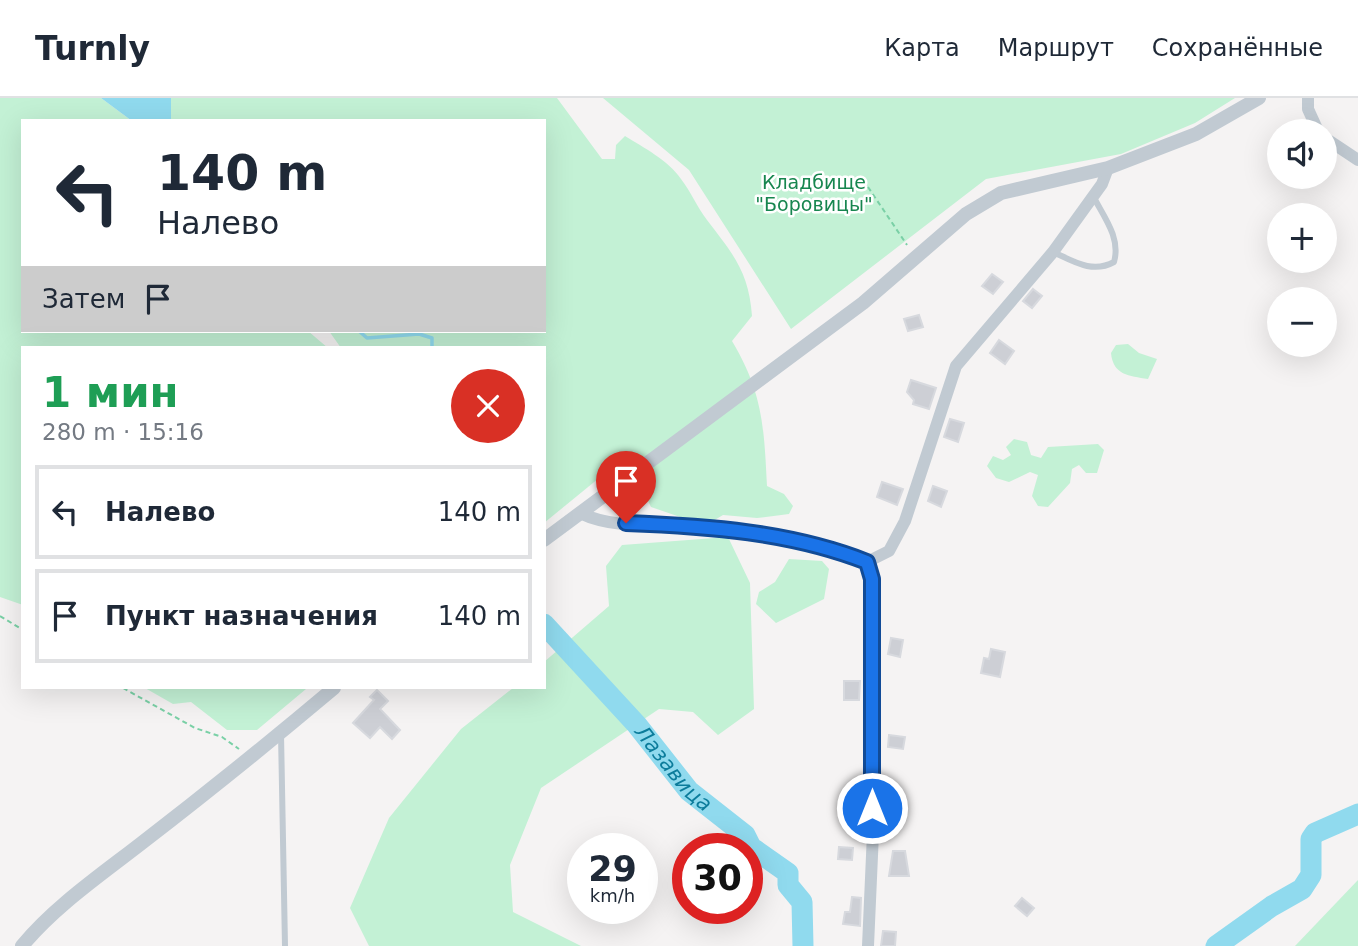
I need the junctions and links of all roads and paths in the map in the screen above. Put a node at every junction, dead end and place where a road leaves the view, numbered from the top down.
1 (1259, 98) edge
2 (1308, 98) edge
3 (1313, 119) edge
4 (1337, 146) edge
5 (1358, 160) edge
6 (1108, 168) junction
7 (868, 187) dead end
8 (1093, 196) junction
9 (1053, 252) junction
10 (916, 258) junction
11 (580, 513) junction
12 (546, 538) edge
13 (867, 562) junction
14 (0, 616) edge
15 (21, 629) edge
16 (125, 689) edge
17 (333, 689) edge
18 (281, 733) junction
19 (252, 757) junction
20 (22, 946) edge
21 (285, 946) edge
22 (868, 946) edge

1 - 6 street
2 - 3 street
4 - 5 street
6 - 8 street
6 - 10 street
7 - 10 path
8 - 9 street
8 - 9 lane
9 - 13 street
10 - 11 street
11 - 12 street
11 - 13 street
13 - 22 street
14 - 15 path
16 - 19 path
17 - 18 street
18 - 19 street
18 - 21 lane
19 - 20 street

